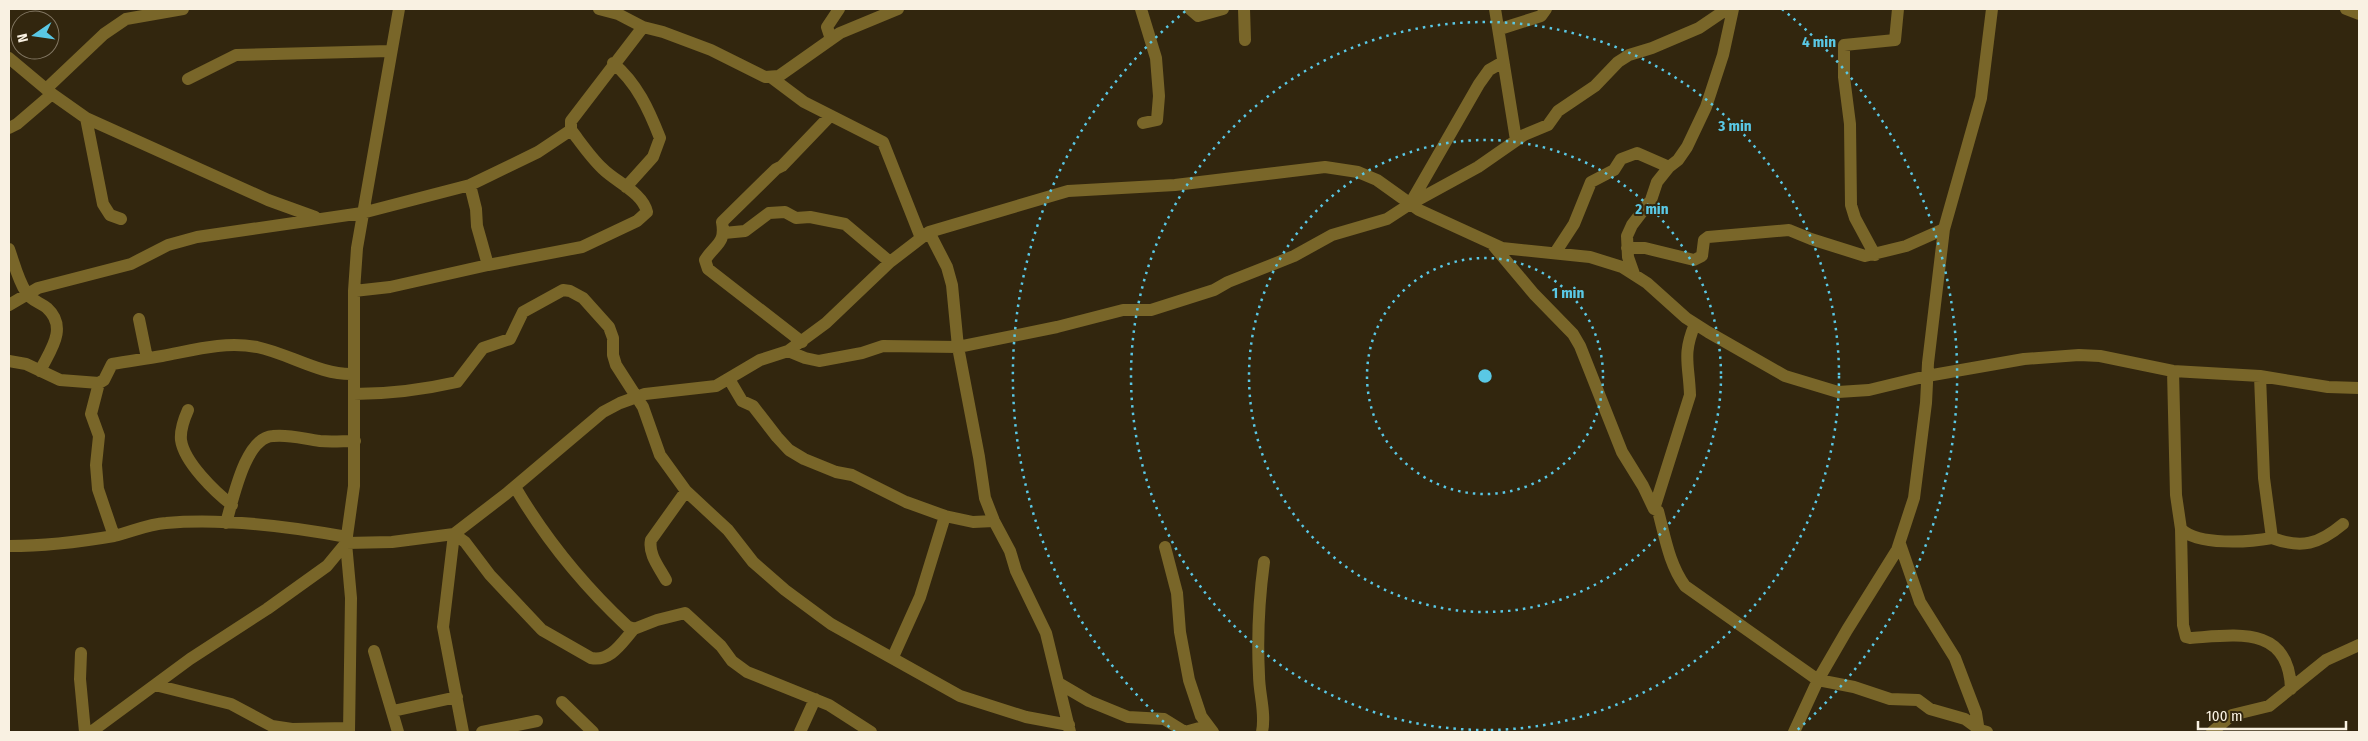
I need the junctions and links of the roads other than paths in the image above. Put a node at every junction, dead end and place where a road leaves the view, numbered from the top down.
1 (183, 9) edge
2 (399, 9) edge
3 (602, 9) edge
4 (839, 9) edge
5 (898, 9) edge
6 (1141, 9) edge
7 (1190, 9) edge
8 (1223, 9) edge
9 (1244, 9) edge
10 (1495, 9) edge
11 (1546, 9) edge
12 (1727, 9) edge
13 (1732, 9) edge
14 (1898, 9) edge
15 (1992, 9) edge
16 (2346, 9) edge
17 (879, 12) edge
18 (2359, 14) edge
19 (643, 27) junction
20 (1500, 29) junction
21 (831, 39) junction
22 (1245, 40) dead end
23 (390, 52) junction
24 (9, 58) edge
25 (1503, 62) junction
26 (614, 63) junction
27 (772, 78) junction
28 (188, 79) dead end
29 (49, 92) junction
30 (829, 117) junction
31 (86, 118) junction
32 (1143, 123) dead end
33 (9, 128) edge
34 (571, 130) junction
35 (1516, 140) junction
36 (1669, 167) junction
37 (470, 185) junction
38 (626, 187) junction
39 (1410, 204) junction
40 (362, 213) junction
41 (317, 218) junction
42 (121, 219) dead end
43 (1944, 229) junction
44 (724, 233) junction
45 (925, 235) junction
46 (1490, 242) junction
47 (1627, 248) junction
48 (9, 249) edge
49 (1555, 253) junction
50 (1875, 254) junction
51 (890, 262) junction
52 (488, 265) junction
53 (1634, 274) junction
54 (354, 291) junction
55 (26, 294) junction
56 (9, 305) edge
57 (139, 319) dead end
58 (1695, 324) junction
59 (802, 342) junction
60 (958, 347) junction
61 (788, 351) junction
62 (147, 358) junction
63 (9, 361) edge
64 (40, 371) junction
65 (2173, 371) junction
66 (353, 374) junction
67 (1927, 376) junction
68 (2260, 376) junction
69 (729, 379) junction
70 (99, 383) junction
71 (2359, 388) edge
72 (354, 394) junction
73 (636, 396) junction
74 (188, 410) dead end
75 (355, 441) junction
76 (515, 487) junction
77 (686, 491) junction
78 (232, 505) junction
79 (1654, 509) junction
80 (945, 516) junction
81 (994, 521) junction
82 (226, 523) junction
83 (2343, 524) dead end
84 (2181, 529) junction
85 (454, 534) junction
86 (114, 536) junction
87 (2272, 538) junction
88 (346, 540) junction
89 (1900, 544) junction
90 (9, 546) edge
91 (1165, 547) dead end
92 (1264, 562) dead end
93 (666, 580) dead end
94 (634, 629) junction
95 (2359, 646) edge
96 (374, 651) dead end
97 (80, 653) dead end
98 (893, 657) junction
99 (1818, 680) junction
100 (156, 684) junction
101 (1060, 684) junction
102 (2291, 689) junction
103 (457, 697) junction
104 (815, 699) junction
105 (562, 702) dead end
106 (393, 711) junction
107 (537, 721) dead end
108 (1069, 729) edge
109 (349, 730) edge
110 (85, 732) edge
111 (91, 732) edge
112 (398, 732) edge
113 (463, 732) edge
114 (482, 732) edge
115 (593, 732) edge
116 (800, 732) edge
117 (871, 732) edge
118 (1262, 732) edge
119 (1794, 732) edge
120 (1982, 732) edge
121 (2212, 732) edge

1 - 29 street
2 - 23 street
3 - 19 street
4 - 21 street
5 - 17 street
6 - 32 street
7 - 8 street
9 - 22 street
10 - 20 street
11 - 20 street
12 - 35 street
13 - 36 street
14 - 50 street
15 - 43 street
16 - 18 street
17 - 21 street
19 - 26 street
19 - 27 street
20 - 25 street
21 - 27 street
23 - 28 street
23 - 40 street
24 - 29 street
25 - 35 street
25 - 39 street
26 - 34 street
26 - 38 street
27 - 30 street
29 - 31 street
29 - 33 street
30 - 44 street
30 - 45 street
31 - 41 street
31 - 42 street
34 - 37 street
34 - 38 street
35 - 39 street
36 - 47 street
36 - 49 street
37 - 40 street
37 - 52 street
38 - 52 street
39 - 45 street
39 - 46 street
39 - 60 street
40 - 41 street
40 - 54 street
41 - 55 street
43 - 50 street
43 - 67 street
44 - 51 street
44 - 59 street
45 - 51 street
45 - 60 street
46 - 49 street
46 - 79 street
47 - 50 street
47 - 53 street
48 - 55 street
49 - 53 street
51 - 59 street
52 - 54 street
53 - 58 street
54 - 66 street
55 - 56 street
55 - 64 street
57 - 62 street
58 - 67 street
58 - 79 street
59 - 61 street
60 - 61 street
60 - 81 street
61 - 69 street
62 - 66 street
62 - 70 street
63 - 64 street
64 - 70 street
65 - 67 street
65 - 68 street
65 - 84 street
66 - 72 street
67 - 89 street
68 - 71 street
68 - 87 street
69 - 73 street
69 - 80 street
70 - 86 street
72 - 73 street
72 - 75 street
73 - 76 street
73 - 77 street
74 - 78 street
75 - 78 street
75 - 88 street
76 - 85 street
76 - 94 street
77 - 93 street
77 - 98 street
78 - 82 street
79 - 99 street
80 - 81 street
80 - 98 street
81 - 101 street
82 - 86 street
82 - 88 street
83 - 87 street
84 - 87 street
84 - 102 street
85 - 88 street
85 - 94 street
85 - 103 street
86 - 90 street
88 - 100 street
88 - 109 street
89 - 99 street
89 - 120 street
91 - 101 street
92 - 118 street
94 - 104 street
95 - 102 street
96 - 106 street
97 - 110 street
98 - 108 street
99 - 119 street
99 - 120 street
100 - 109 street
100 - 111 street
101 - 108 street
102 - 121 street
103 - 106 street
103 - 113 street
104 - 116 street
104 - 117 street
105 - 115 street
106 - 112 street
107 - 114 street

